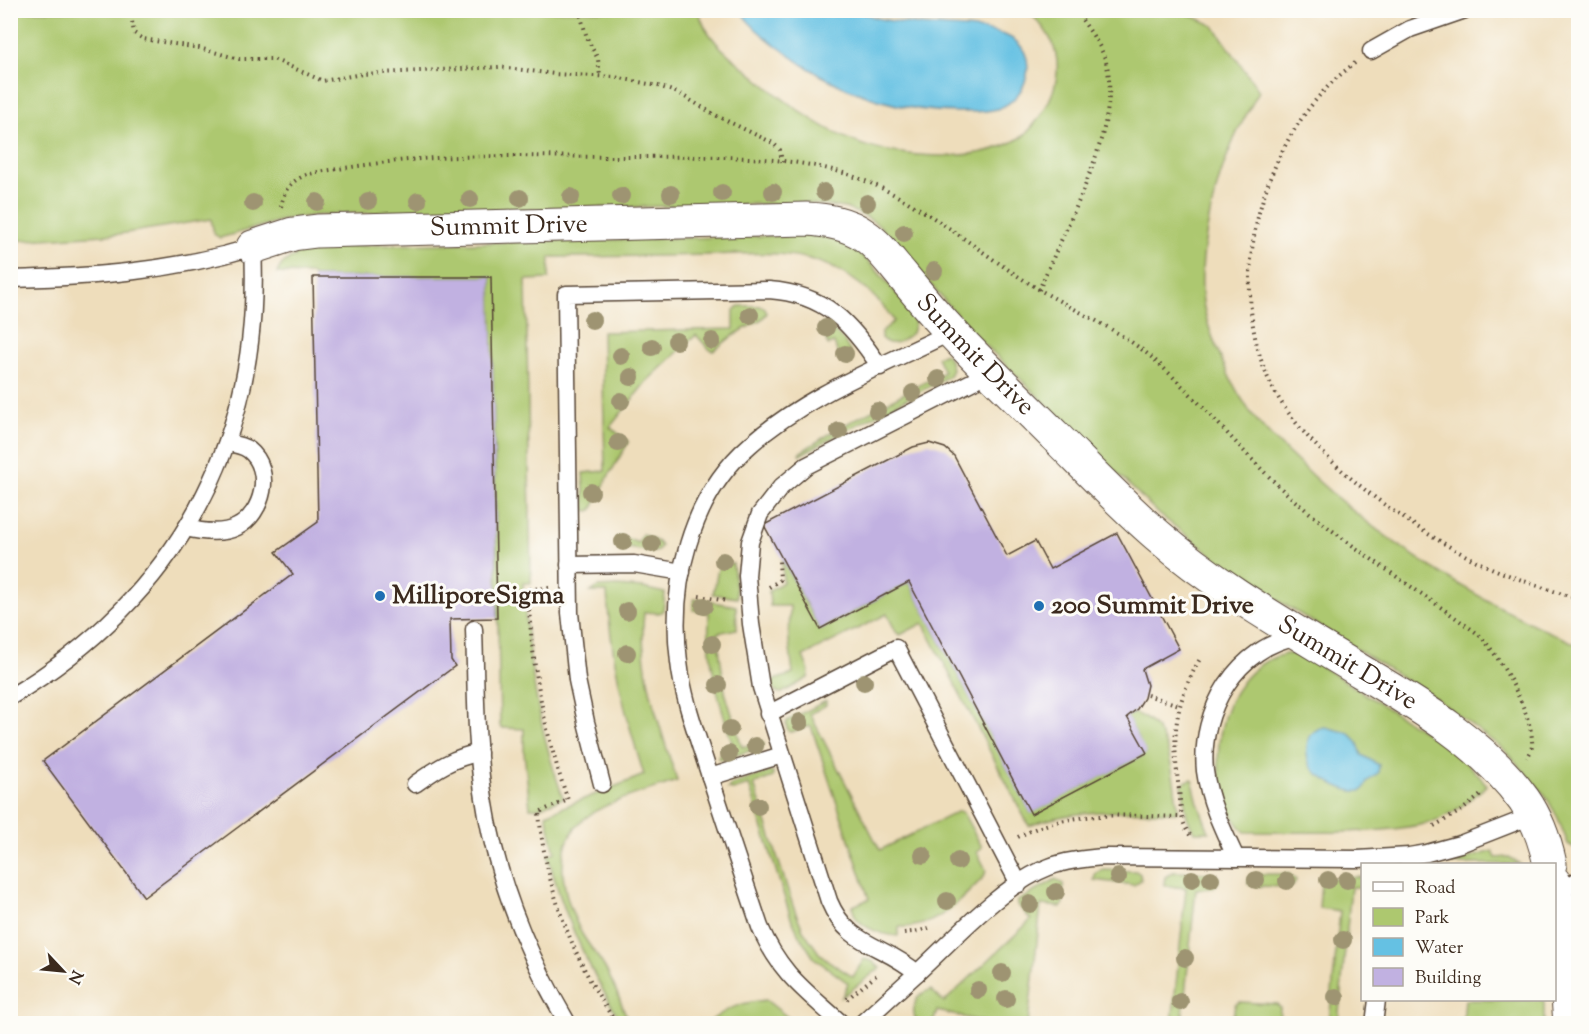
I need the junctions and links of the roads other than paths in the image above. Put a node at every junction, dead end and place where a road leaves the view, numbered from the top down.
1 (1465, 10) edge
2 (1371, 51) road end
3 (253, 247) junction
4 (10, 279) edge
5 (951, 332) junction
6 (880, 367) junction
7 (991, 372) junction
8 (227, 443) junction
9 (186, 528) junction
10 (569, 565) junction
11 (682, 572) junction
12 (474, 629) dead end
13 (1302, 635) junction
14 (10, 697) edge
15 (768, 714) junction
16 (478, 753) junction
17 (782, 755) junction
18 (710, 777) junction
19 (415, 784) dead end
20 (602, 784) dead end
21 (1534, 815) junction
22 (1236, 858) junction
23 (1391, 861) edge
24 (1553, 863) edge
25 (1560, 880) edge
26 (1019, 884) junction
27 (917, 973) junction
28 (1377, 1001) edge
29 (872, 1020) edge
30 (568, 1023) edge
31 (842, 1023) edge
32 (1374, 1023) edge
33 (1570, 1023) edge

1 - 2 lane
3 - 4 lane
3 - 5 street, Summit Drive
3 - 8 lane
5 - 6 lane
5 - 7 street, Summit Drive
6 - 10 lane
6 - 11 lane
7 - 13 street, Summit Drive
7 - 15 lane
8 - 9 lane
8 - 9 lane
9 - 14 lane
10 - 11 lane
10 - 20 lane
11 - 18 lane
12 - 16 lane
13 - 21 street, Summit Drive
13 - 22 lane
15 - 17 lane
15 - 26 lane
16 - 19 lane
16 - 30 lane
17 - 18 lane
17 - 27 lane
18 - 31 lane
21 - 23 lane
21 - 24 street, Summit Drive
22 - 23 lane
22 - 26 lane
25 - 33 street, Summit Drive
26 - 27 lane
27 - 29 lane
28 - 32 lane

